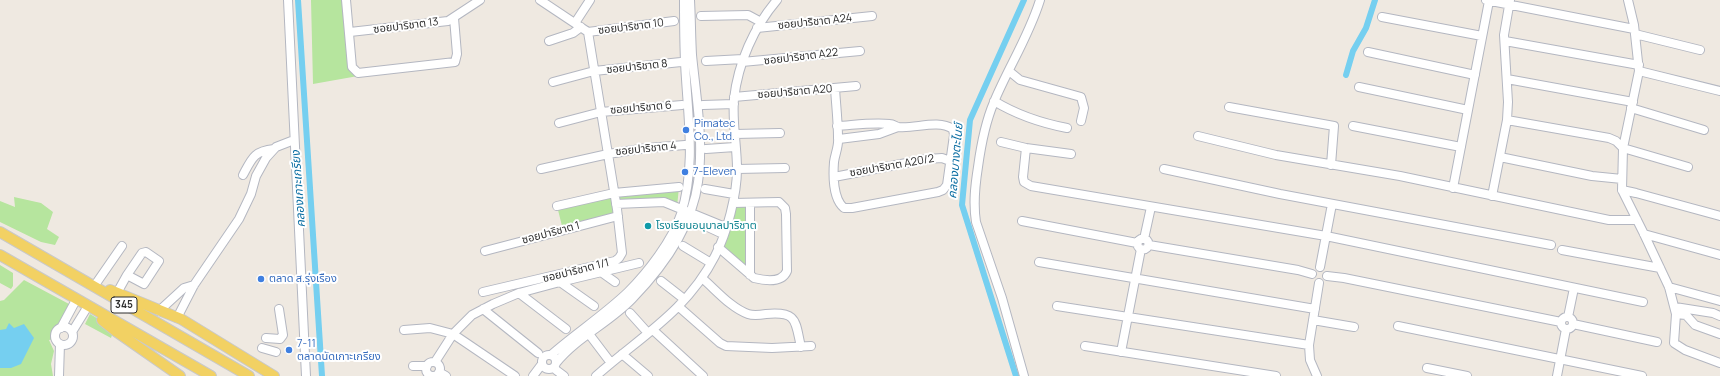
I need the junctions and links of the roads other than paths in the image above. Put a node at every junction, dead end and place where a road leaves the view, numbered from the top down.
1 (288, 0) edge
2 (346, 0) edge
3 (480, 0) edge
4 (542, 0) edge
5 (590, 0) edge
6 (684, 0) edge
7 (690, 0) edge
8 (777, 0) edge
9 (1040, 0) edge
10 (1488, 0) edge
11 (1628, 0) edge
12 (1509, 2) edge
13 (701, 16) dead end
14 (872, 16) dead end
15 (1382, 17) dead end
16 (454, 18) junction
17 (674, 21) dead end
18 (759, 25) junction
19 (581, 27) junction
20 (350, 32) junction
21 (1635, 32) junction
22 (1482, 36) junction
23 (549, 41) dead end
24 (1505, 41) junction
25 (1700, 50) dead end
26 (860, 51) dead end
27 (1368, 52) dead end
28 (706, 61) dead end
29 (743, 61) junction
30 (681, 62) dead end
31 (1639, 68) junction
32 (594, 71) junction
33 (1008, 71) junction
34 (1475, 75) junction
35 (1507, 79) junction
36 (553, 82) dead end
37 (856, 86) dead end
38 (1359, 87) dead end
39 (835, 88) junction
40 (1720, 91) edge
41 (734, 100) junction
42 (994, 102) junction
43 (682, 105) dead end
44 (703, 105) dead end
45 (1632, 106) junction
46 (1229, 107) dead end
47 (1468, 110) junction
48 (601, 112) junction
49 (1507, 120) junction
50 (1080, 121) dead end
51 (559, 124) dead end
52 (837, 126) junction
53 (1353, 126) dead end
54 (898, 127) junction
55 (1067, 128) dead end
56 (1704, 130) dead end
57 (780, 133) dead end
58 (735, 134) junction
59 (1198, 136) dead end
60 (839, 139) junction
61 (294, 140) junction
62 (1001, 142) dead end
63 (685, 145) dead end
64 (735, 146) junction
65 (1461, 147) junction
66 (1026, 148) junction
67 (1623, 148) junction
68 (274, 149) junction
69 (706, 149) dead end
70 (608, 154) junction
71 (1071, 154) dead end
72 (1500, 157) junction
73 (950, 161) junction
74 (1331, 165) junction
75 (1688, 167) dead end
76 (785, 168) dead end
77 (541, 169) dead end
78 (737, 169) junction
79 (1164, 169) dead end
80 (243, 175) dead end
81 (834, 177) junction
82 (1622, 179) junction
83 (679, 187) dead end
84 (1453, 188) junction
85 (704, 189) dead end
86 (1622, 190) junction
87 (614, 193) junction
88 (734, 194) junction
89 (1492, 196) junction
90 (733, 203) junction
91 (750, 204) junction
92 (1332, 204) junction
93 (557, 206) dead end
94 (1152, 207) junction
95 (617, 209) junction
96 (685, 214) junction
97 (1720, 216) edge
98 (1637, 220) junction
99 (1022, 221) dead end
100 (724, 230) junction
101 (0, 232) edge
102 (1644, 234) junction
103 (1326, 236) junction
104 (1143, 244) junction
105 (122, 246) dead end
106 (682, 246) dead end
107 (1551, 246) dead end
108 (718, 247) junction
109 (1562, 250) dead end
110 (485, 251) dead end
111 (0, 255) edge
112 (1720, 255) edge
113 (1039, 262) dead end
114 (639, 263) dead end
115 (711, 263) junction
116 (1320, 268) junction
117 (1660, 268) junction
118 (601, 272) junction
119 (1312, 274) junction
120 (127, 275) dead end
121 (750, 275) junction
122 (1328, 276) junction
123 (1135, 277) junction
124 (702, 278) junction
125 (83, 281) junction
126 (661, 281) dead end
127 (560, 282) junction
128 (615, 282) dead end
129 (1319, 283) junction
130 (95, 284) junction
131 (194, 285) junction
132 (1669, 287) junction
133 (1574, 288) junction
134 (483, 292) dead end
135 (117, 293) junction
136 (519, 293) junction
137 (684, 299) junction
138 (76, 300) junction
139 (1720, 301) edge
140 (1643, 302) dead end
141 (594, 306) dead end
142 (1057, 306) dead end
143 (679, 307) junction
144 (91, 308) junction
145 (279, 309) dead end
146 (483, 309) junction
147 (1315, 310) junction
148 (1696, 310) junction
149 (159, 311) junction
150 (1675, 311) junction
151 (630, 312) dead end
152 (1128, 316) junction
153 (1720, 316) edge
154 (177, 318) junction
155 (1313, 320) junction
156 (1567, 323) junction
157 (1693, 323) junction
158 (192, 326) junction
159 (1398, 326) dead end
160 (1354, 327) dead end
161 (62, 328) junction
162 (566, 329) dead end
163 (404, 330) dead end
164 (72, 332) junction
165 (651, 332) junction
166 (453, 334) junction
167 (590, 334) junction
168 (1720, 334) edge
169 (266, 338) dead end
170 (186, 339) junction
171 (1657, 342) dead end
172 (60, 344) junction
173 (1309, 345) junction
174 (811, 346) dead end
175 (1086, 346) dead end
176 (801, 347) junction
177 (262, 348) dead end
178 (276, 352) dead end
179 (1121, 352) junction
180 (538, 353) dead end
181 (622, 354) junction
182 (551, 355) junction
183 (1561, 359) junction
184 (189, 363) junction
185 (611, 363) junction
186 (1720, 363) edge
187 (431, 364) junction
188 (414, 366) dead end
189 (549, 368) edge
190 (1427, 368) dead end
191 (437, 375) edge
192 (59, 376) edge
193 (181, 376) edge
194 (211, 376) edge
195 (249, 376) edge
196 (274, 376) edge
197 (306, 376) edge
198 (515, 376) edge
199 (533, 376) edge
200 (564, 376) edge
201 (596, 376) edge
202 (648, 376) edge
203 (703, 376) edge
204 (1024, 376) edge
205 (1276, 376) edge
206 (1317, 376) edge
207 (1467, 376) edge
208 (1557, 376) edge
209 (1642, 376) edge

1 - 61 street
2 - 20 street
3 - 16 street, ซอยปาริชาต 13
4 - 19 street
5 - 19 street
6 - 96 street
7 - 96 street
8 - 18 street
9 - 33 street
10 - 12 street
10 - 22 street
11 - 21 street
12 - 21 street
12 - 24 street
13 - 18 street
14 - 18 street, ซอยปาริชาต A24
15 - 22 street
16 - 20 street, ซอยปาริชาต 13
16 - 20 street
17 - 19 street, ซอยปาริชาต 10
18 - 29 street
19 - 23 street
19 - 32 street, ซอยปาริชาต 1/1
21 - 25 street
21 - 31 street
22 - 34 street
24 - 31 street
24 - 35 street
26 - 29 street, ซอยปาริชาต A22
27 - 34 street
28 - 29 street, ซอยปาริชาต A22
29 - 41 street
30 - 32 street, ซอยปาริชาต 8
31 - 40 street
31 - 45 street
32 - 36 street, ซอยปาริชาต 8
32 - 48 street, ซอยปาริชาต 1/1
33 - 42 street
33 - 50 street
34 - 47 street
35 - 45 street
35 - 49 street
37 - 39 street, ซอยปาริชาต A20
38 - 47 street
39 - 41 street, ซอยปาริชาต A20
39 - 52 street
41 - 44 street, ซอยปาริชาต A20
41 - 58 street
42 - 55 street
42 - 204 street
43 - 48 street, ซอยปาริชาต 6
45 - 56 street
45 - 67 street
46 - 74 street
47 - 65 street
48 - 51 street, ซอยปาริชาต 6
48 - 70 street, ซอยปาริชาต 1/1
49 - 67 street
49 - 72 street
52 - 54 street
52 - 60 street
53 - 65 street
54 - 60 street
54 - 73 street
57 - 58 street
58 - 64 street
59 - 74 street
60 - 81 street
61 - 68 street
61 - 197 street
62 - 66 street
63 - 70 street, ซอยปาริชาต 4
64 - 69 street
64 - 78 street
65 - 84 street
66 - 71 street
66 - 94 street
67 - 75 street
67 - 82 street
68 - 80 street
68 - 131 street
70 - 77 street, ซอยปาริชาต 4
70 - 87 street, ซอยปาริชาต 1/1
72 - 82 street
72 - 89 street
73 - 81 street, ซอยปาริชาต A20/2
73 - 81 street
74 - 84 street
76 - 78 street
78 - 88 street
79 - 92 street
82 - 86 street
83 - 87 street
84 - 89 street
85 - 88 street
86 - 97 street
86 - 98 street
87 - 93 street
87 - 95 street, ซอยปาริชาต 1/1
88 - 90 street
89 - 98 street
90 - 91 street
90 - 100 street
91 - 121 street
91 - 121 street
92 - 103 street
92 - 107 street
94 - 103 street
94 - 104 street
95 - 96 street, ซอยปาริชาต 1
95 - 110 street, ซอยปาริชาต 1
95 - 134 street, ซอยปาริชาต 1/1
96 - 100 street, ซอยปาริชาต 1
96 - 167 street
96 - 182 street
98 - 102 street
99 - 104 street
100 - 108 street
101 - 125 main road, 345
102 - 112 street
102 - 117 street
103 - 116 street
103 - 133 street
104 - 119 street
104 - 123 street
105 - 130 street
106 - 115 street
108 - 115 street
108 - 121 street
109 - 117 street
111 - 138 main road, 345
113 - 123 street
114 - 118 street
115 - 124 street
116 - 119 street
116 - 122 street
117 - 132 street
118 - 127 street
118 - 128 street
119 - 129 street
120 - 135 street
122 - 129 street
122 - 156 street
123 - 147 street
123 - 152 street
124 - 137 street
124 - 176 street
125 - 130 main road
125 - 170 main road, 345
126 - 137 street
127 - 136 street
127 - 141 street
129 - 147 street
130 - 135 main road
131 - 149 street
131 - 154 street
132 - 139 street
132 - 150 street
133 - 140 street
133 - 156 street
135 - 149 main road
136 - 146 street
136 - 162 street
137 - 143 street
138 - 144 main road, 345
138 - 161 street
142 - 152 street
143 - 165 street
143 - 176 street
144 - 164 street
144 - 184 main road, 345
144 - 193 main road
145 - 169 street
146 - 166 street
146 - 180 street
147 - 155 street
148 - 150 street
148 - 153 street
148 - 157 street
149 - 154 main road
150 - 157 street
150 - 186 street
151 - 165 street
152 - 173 street
152 - 179 street
154 - 158 main road
155 - 160 street
155 - 173 street
156 - 171 street
156 - 183 street
157 - 168 street
158 - 170 main road
158 - 196 main road
159 - 183 street
161 - 164 street
161 - 172 street
163 - 166 street
164 - 172 street
165 - 181 street
165 - 203 street
166 - 187 street
166 - 198 street
167 - 185 street
167 - 189 street
170 - 195 main road, 345
172 - 192 street
173 - 206 street
174 - 176 street
175 - 179 street
177 - 178 street
179 - 205 street
181 - 185 street
181 - 202 street
182 - 189 street
182 - 189 street
183 - 208 street
183 - 209 street
184 - 193 main road
184 - 194 main road, 345
185 - 201 street
187 - 188 street
187 - 191 street
187 - 191 street
189 - 199 street
189 - 200 street
190 - 207 street

